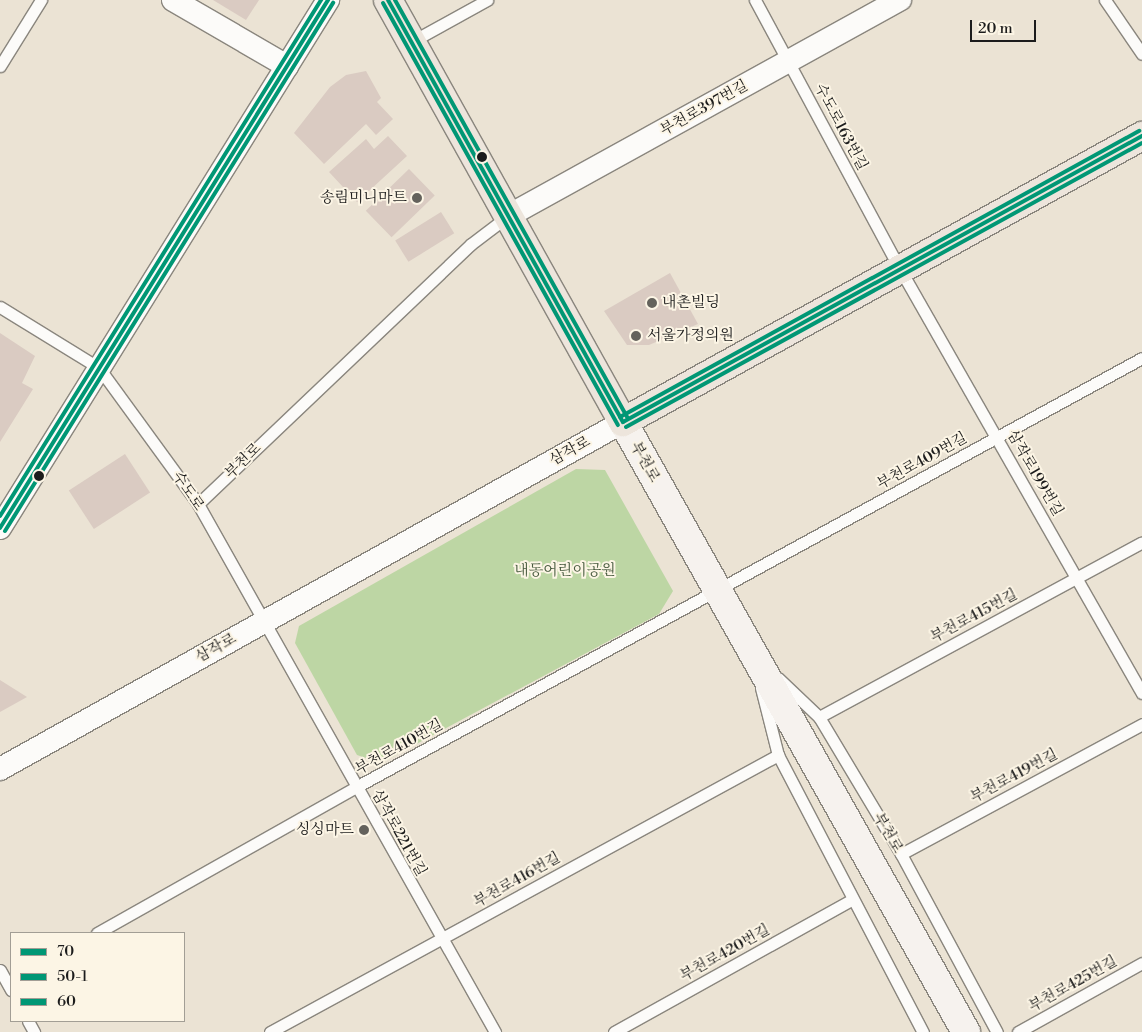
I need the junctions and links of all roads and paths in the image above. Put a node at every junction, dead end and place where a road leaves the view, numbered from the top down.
1 (41, 0) edge
2 (173, 0) edge
3 (328, 0) edge
4 (388, 0) edge
5 (487, 0) edge
6 (756, 0) edge
7 (900, 0) edge
8 (1105, 0) edge
9 (411, 42) junction
10 (1142, 54) edge
11 (789, 62) junction
12 (0, 66) edge
13 (287, 66) junction
14 (1142, 136) edge
15 (508, 216) junction
16 (900, 269) junction
17 (0, 307) edge
18 (1142, 358) edge
19 (99, 368) junction
20 (623, 422) junction
21 (998, 437) junction
22 (198, 504) junction
23 (0, 528) edge
24 (1142, 542) edge
25 (1078, 577) junction
26 (717, 591) junction
27 (264, 622) junction
28 (753, 655) junction
29 (1142, 693) edge
30 (819, 717) junction
31 (1142, 724) edge
32 (778, 755) junction
33 (0, 769) edge
34 (356, 787) junction
35 (901, 854) junction
36 (851, 900) junction
37 (99, 932) edge
38 (442, 938) junction
39 (1142, 963) edge
40 (0, 970) edge
41 (8, 986) edge
42 (270, 1032) edge
43 (495, 1032) edge
44 (614, 1032) edge
45 (922, 1032) edge
46 (966, 1032) edge
47 (997, 1032) edge
48 (1018, 1032) edge

1 - 12 lane
2 - 13 street
3 - 13 street
4 - 9 main road, 부천로
5 - 9 lane
6 - 11 lane, 수도로163번길
7 - 11 street, 부천로397번길
8 - 10 lane
9 - 15 main road, 부천로
11 - 15 street, 부천로397번길
11 - 16 lane, 수도로163번길
13 - 19 street
14 - 16 main road, 삼작로
15 - 20 main road, 부천로
15 - 22 lane, 부천로
16 - 20 main road, 삼작로
16 - 21 lane, 삼작로199번길
17 - 19 lane
18 - 21 lane, 부천로409번길
19 - 22 lane, 수도로
19 - 23 street
20 - 26 street, 부천로
20 - 27 street, 삼작로
21 - 25 lane, 삼작로199번길
21 - 26 lane, 부천로409번길
22 - 27 lane, 수도로
24 - 25 lane, 부천로415번길
25 - 29 lane, 삼작로199번길
25 - 30 lane, 부천로415번길
26 - 28 street, 부천로
26 - 34 lane, 부천로410번길
27 - 33 street, 삼작로
27 - 34 lane, 삼작로221번길
28 - 30 lane, 부천로
28 - 32 lane, 부천로
28 - 46 street, 부천로
30 - 35 lane, 부천로
31 - 35 lane, 부천로419번길
32 - 36 lane, 부천로
32 - 38 lane, 부천로416번길
34 - 37 lane, 부천로410번길
34 - 38 lane, 삼작로221번길
35 - 47 lane, 부천로
36 - 44 lane, 부천로420번길
36 - 45 lane, 부천로
38 - 42 lane, 부천로416번길
38 - 43 lane, 삼작로221번길
39 - 48 lane, 부천로425번길
40 - 41 lane

